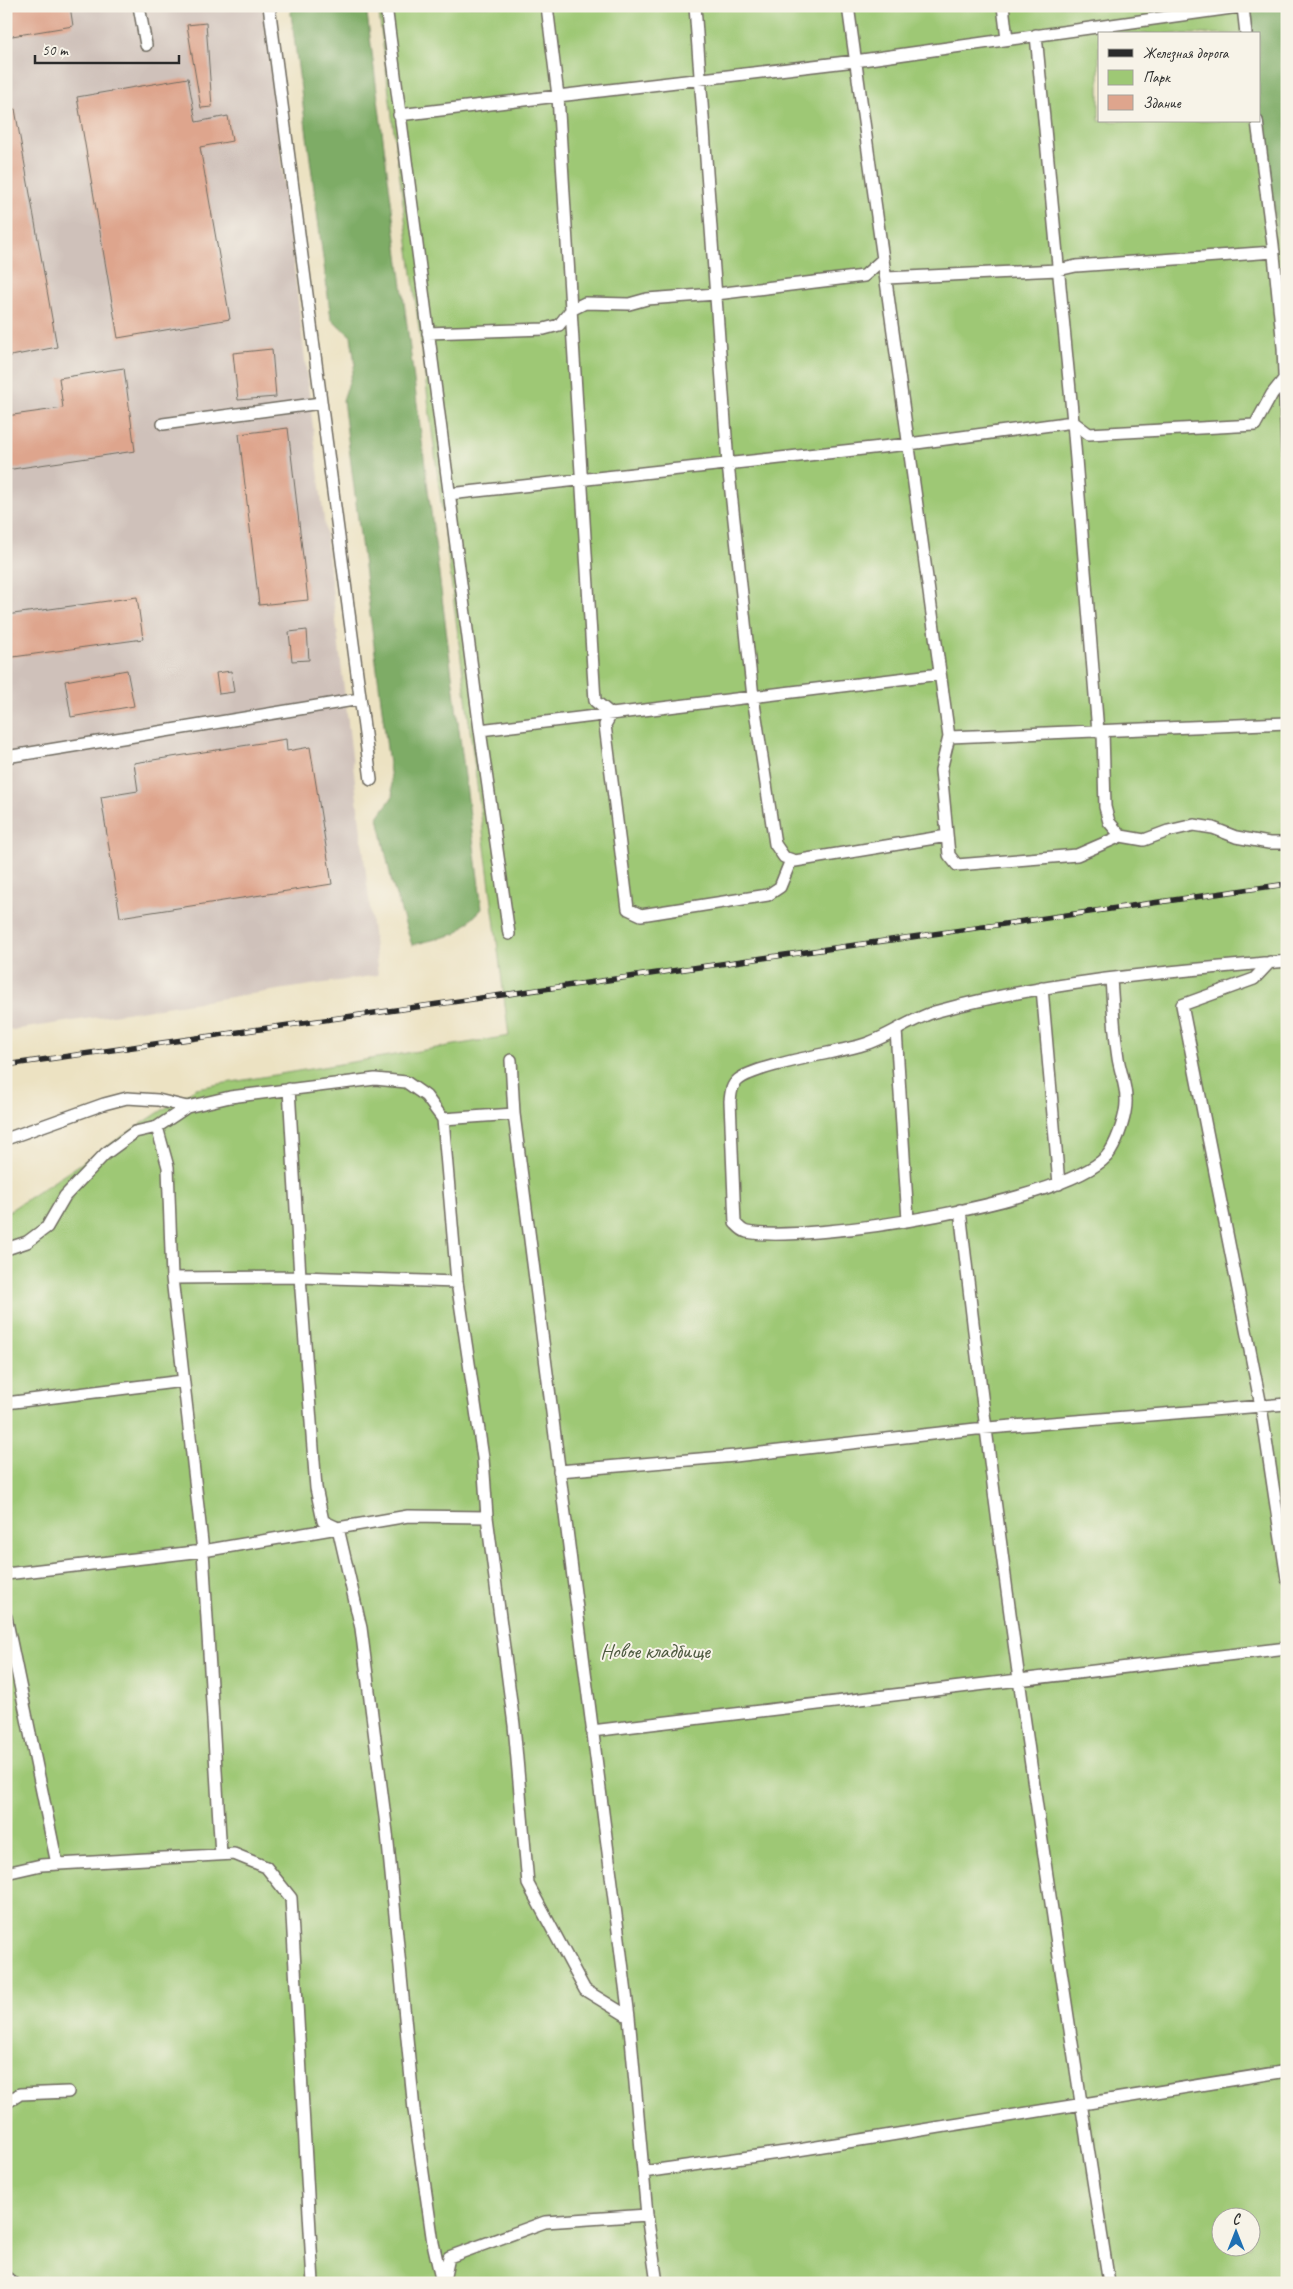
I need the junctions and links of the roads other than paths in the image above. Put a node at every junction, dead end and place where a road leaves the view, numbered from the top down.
1 (139, 6) edge
2 (269, 6) edge
3 (386, 6) edge
4 (547, 6) edge
5 (695, 6) edge
6 (848, 6) edge
7 (1003, 6) edge
8 (1246, 6) edge
9 (1242, 7) edge
10 (1222, 8) edge
11 (1246, 32) edge
12 (1036, 35) junction
13 (1007, 39) junction
14 (146, 45) dead end
15 (855, 61) junction
16 (700, 78) junction
17 (558, 96) junction
18 (399, 115) junction
19 (1257, 122) edge
20 (1274, 252) junction
21 (883, 259) junction
22 (1058, 270) junction
23 (886, 278) junction
24 (716, 294) junction
25 (571, 310) junction
26 (428, 333) junction
27 (1284, 378) junction
28 (321, 403) junction
29 (1073, 422) junction
30 (163, 424) dead end
31 (909, 444) junction
32 (1287, 453) edge
33 (728, 464) junction
34 (581, 478) junction
35 (449, 494) junction
36 (940, 674) junction
37 (753, 697) junction
38 (360, 699) junction
39 (610, 714) junction
40 (1287, 723) edge
41 (480, 730) junction
42 (1100, 732) junction
43 (949, 737) junction
44 (6, 756) edge
45 (371, 780) dead end
46 (947, 836) junction
47 (1121, 836) junction
48 (1287, 843) edge
49 (791, 860) junction
50 (509, 934) dead end
51 (1287, 961) edge
52 (1270, 962) junction
53 (1111, 978) junction
54 (1042, 988) junction
55 (896, 1030) junction
56 (511, 1060) dead end
57 (289, 1089) junction
58 (187, 1108) junction
59 (514, 1114) junction
60 (443, 1119) junction
61 (157, 1127) junction
62 (6, 1139) edge
63 (1059, 1184) junction
64 (960, 1210) junction
65 (908, 1220) junction
66 (6, 1249) edge
67 (300, 1277) junction
68 (172, 1278) junction
69 (456, 1282) junction
70 (183, 1381) junction
71 (6, 1403) edge
72 (1287, 1404) edge
73 (1262, 1406) junction
74 (984, 1428) junction
75 (559, 1471) junction
76 (487, 1517) junction
77 (338, 1528) junction
78 (203, 1551) junction
79 (6, 1574) edge
80 (1287, 1579) edge
81 (6, 1617) edge
82 (1287, 1648) edge
83 (1020, 1680) junction
84 (592, 1731) junction
85 (221, 1854) junction
86 (56, 1864) junction
87 (6, 1873) edge
88 (629, 2016) junction
89 (1287, 2072) edge
90 (68, 2092) dead end
91 (6, 2103) edge
92 (1081, 2104) junction
93 (643, 2172) junction
94 (647, 2216) junction
95 (6, 2277) edge
96 (12, 2283) edge
97 (313, 2283) edge
98 (443, 2283) edge
99 (656, 2283) edge
100 (1109, 2283) edge

1 - 14 lane
2 - 28 lane
3 - 18 lane
4 - 17 lane
5 - 16 lane
6 - 15 lane
7 - 13 lane
8 - 9 lane
9 - 10 lane
9 - 11 lane
10 - 12 lane
12 - 13 lane
12 - 22 lane
13 - 15 lane
15 - 16 lane
15 - 21 lane
16 - 17 lane
16 - 24 lane
17 - 18 lane
17 - 25 lane
18 - 26 lane
19 - 20 lane
20 - 22 lane
20 - 27 lane
21 - 23 lane
21 - 24 lane
22 - 23 lane
22 - 29 lane
23 - 31 lane
24 - 25 lane
24 - 33 lane
25 - 26 lane
25 - 34 lane
26 - 35 lane
27 - 29 lane
27 - 32 lane
28 - 30 lane
28 - 38 lane
29 - 31 lane
29 - 42 lane
31 - 33 lane
31 - 36 lane
33 - 34 lane
33 - 37 lane
34 - 35 lane
34 - 39 lane
35 - 41 lane
36 - 37 lane
36 - 43 lane
37 - 39 lane
37 - 49 lane
38 - 44 lane
38 - 45 lane
39 - 41 lane
39 - 49 lane
40 - 42 lane
41 - 50 lane
42 - 43 lane
42 - 47 lane
43 - 46 lane
46 - 47 lane
46 - 49 lane
47 - 48 lane
51 - 52 lane
52 - 53 lane
52 - 73 lane
53 - 54 lane
53 - 63 lane
54 - 55 lane
54 - 63 lane
55 - 65 lane
55 - 65 lane
56 - 59 lane
57 - 58 lane
57 - 60 lane
57 - 67 lane
58 - 61 lane
58 - 62 lane
59 - 60 lane
59 - 75 lane
60 - 69 lane
61 - 66 lane
61 - 68 lane
63 - 64 lane
64 - 65 lane
64 - 74 lane
67 - 68 lane
67 - 69 lane
67 - 77 lane
68 - 70 lane
69 - 76 lane
70 - 71 lane
70 - 78 lane
72 - 73 lane
73 - 74 lane
73 - 80 lane
74 - 75 lane
74 - 83 lane
75 - 84 lane
76 - 77 lane
76 - 88 lane
77 - 78 lane
77 - 98 lane
78 - 79 lane
78 - 85 lane
81 - 86 lane
82 - 83 lane
83 - 84 lane
83 - 92 lane
84 - 88 lane
85 - 86 lane
85 - 97 lane
86 - 87 lane
88 - 93 lane
89 - 92 lane
90 - 91 lane
92 - 93 lane
92 - 100 lane
93 - 94 lane
94 - 98 lane
94 - 99 lane
95 - 96 lane

